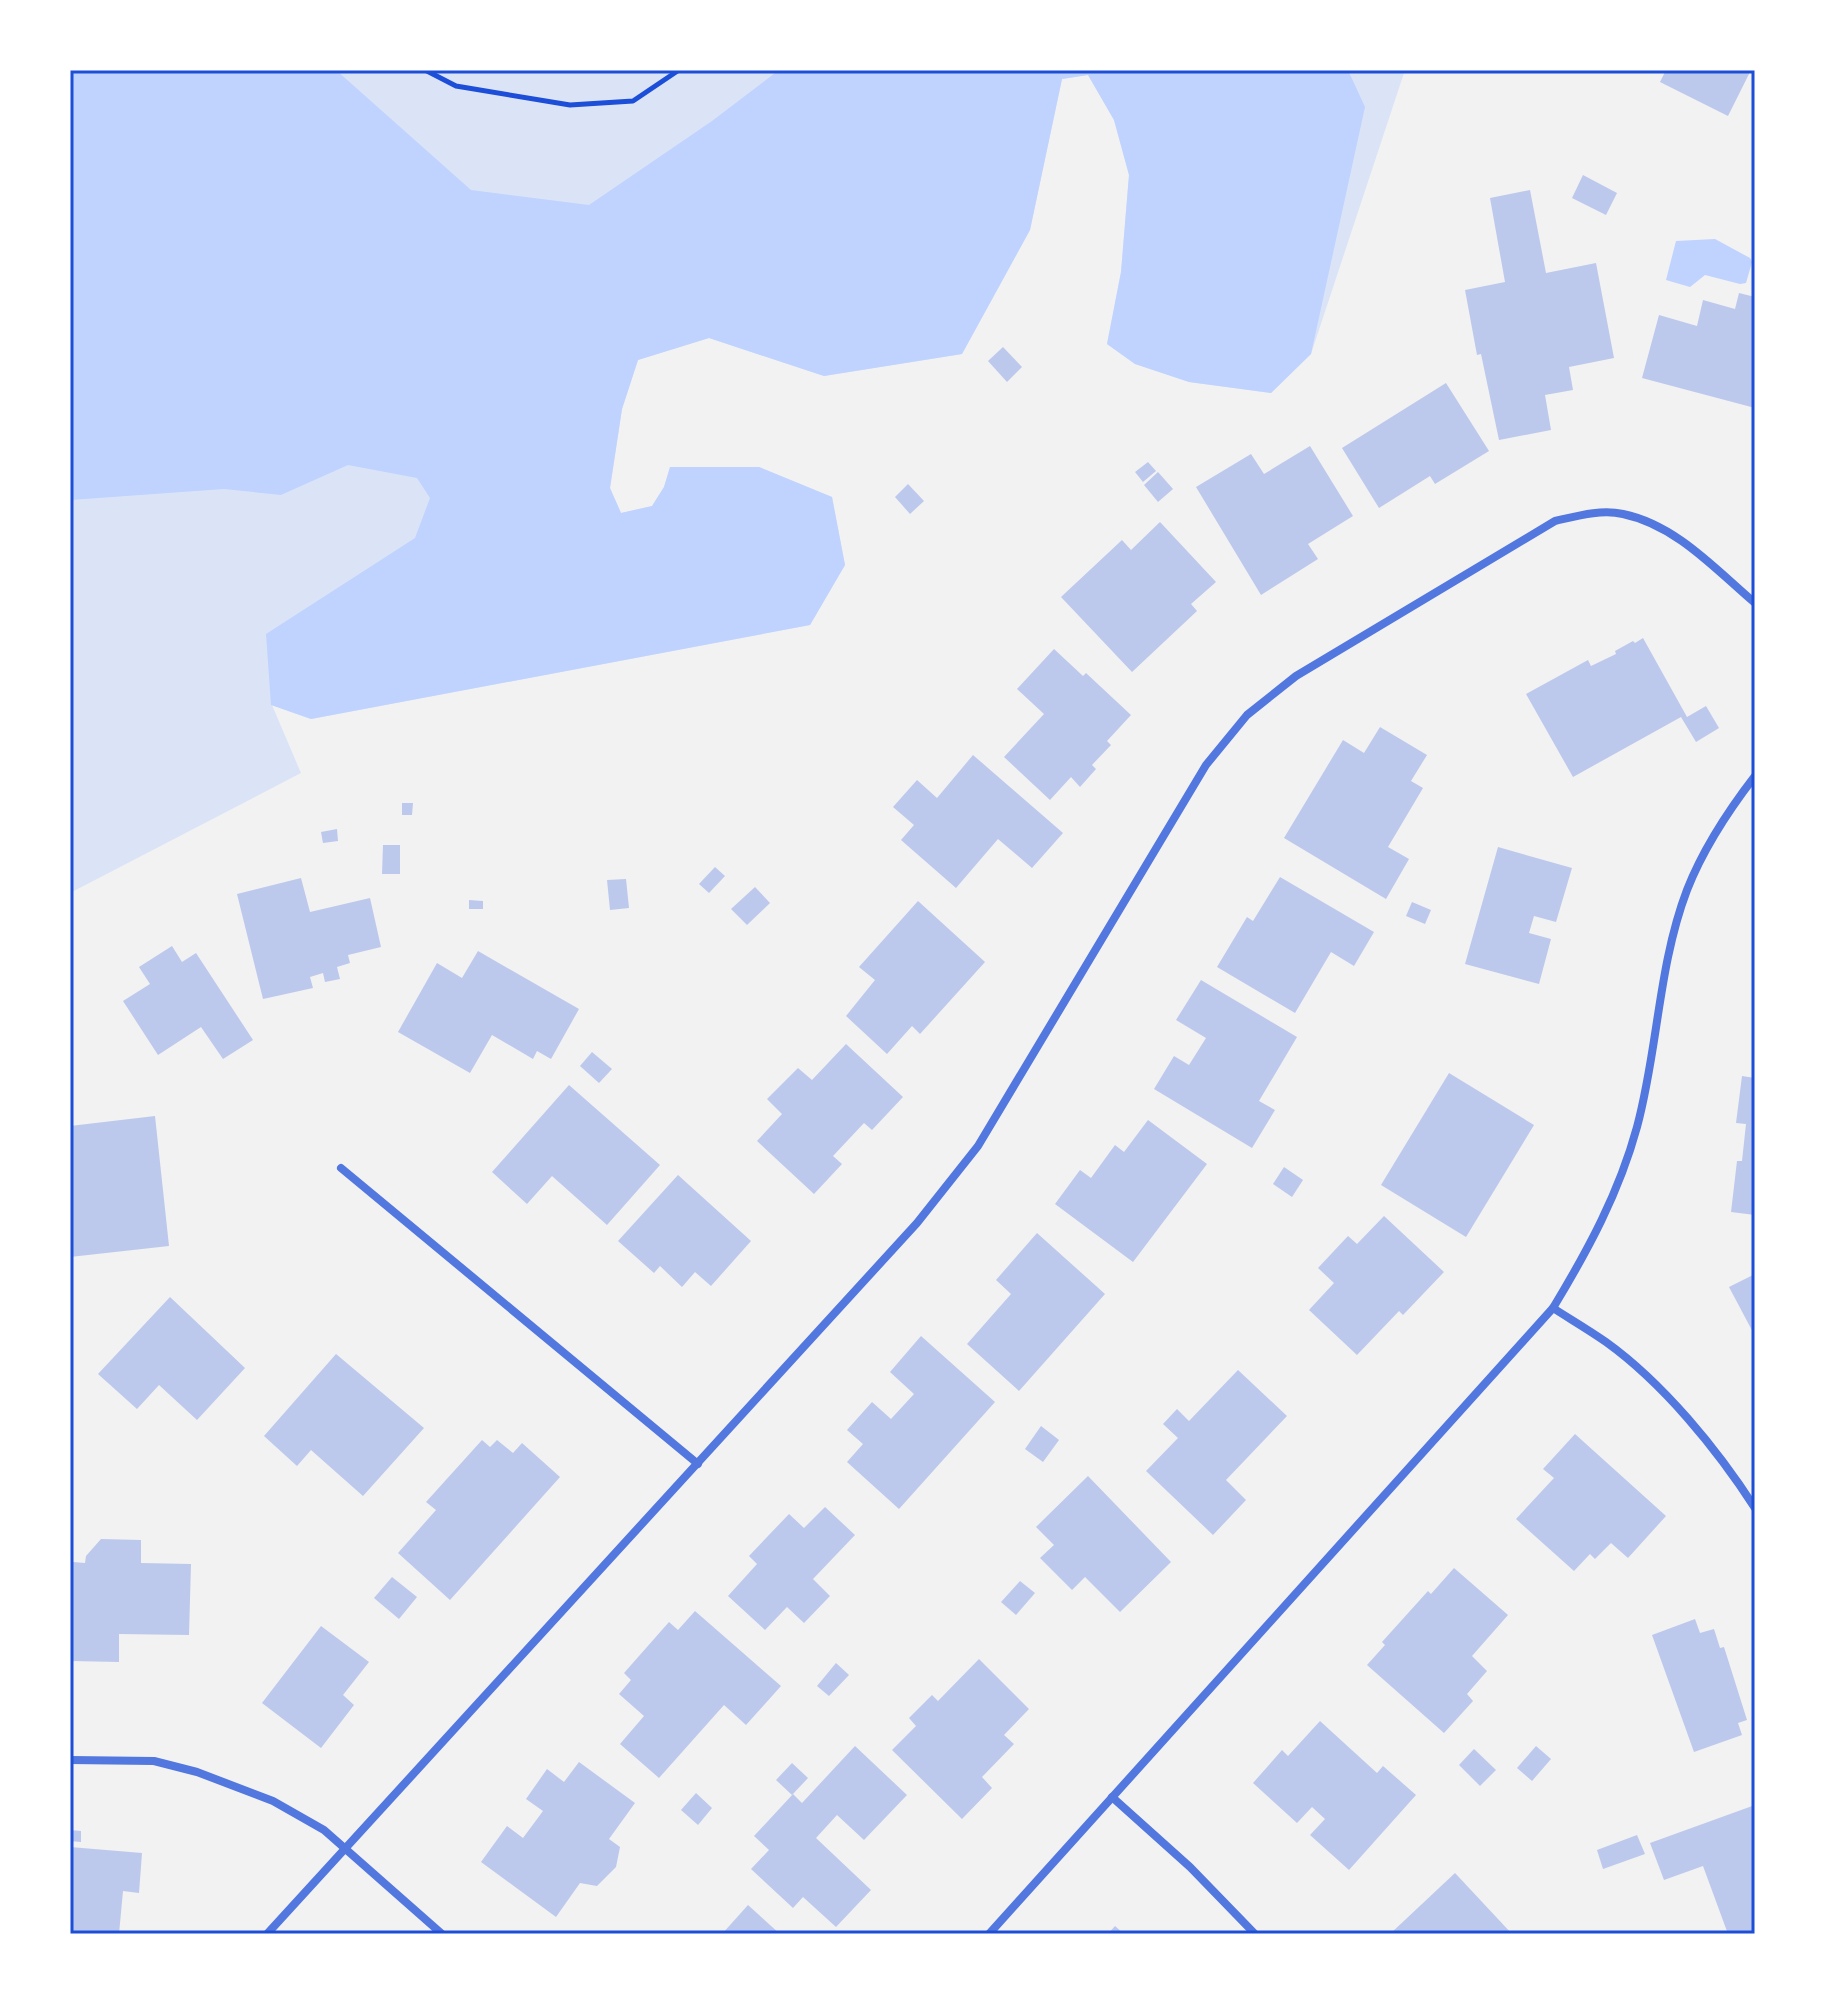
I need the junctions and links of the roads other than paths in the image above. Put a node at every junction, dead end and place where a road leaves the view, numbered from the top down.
1 (1755, 603) edge
2 (1755, 776) edge
3 (341, 1168) dead end
4 (1553, 1308) junction
5 (698, 1464) junction
6 (1755, 1508) edge
7 (70, 1760) edge
8 (1112, 1797) junction
9 (348, 1849) junction
10 (267, 1934) edge
11 (442, 1934) edge
12 (989, 1934) edge
13 (1255, 1934) edge

1 - 5 street
2 - 4 street
3 - 5 street
4 - 6 street
4 - 8 street
5 - 9 street
7 - 9 street
8 - 12 street
8 - 13 street
9 - 10 street
9 - 11 street

